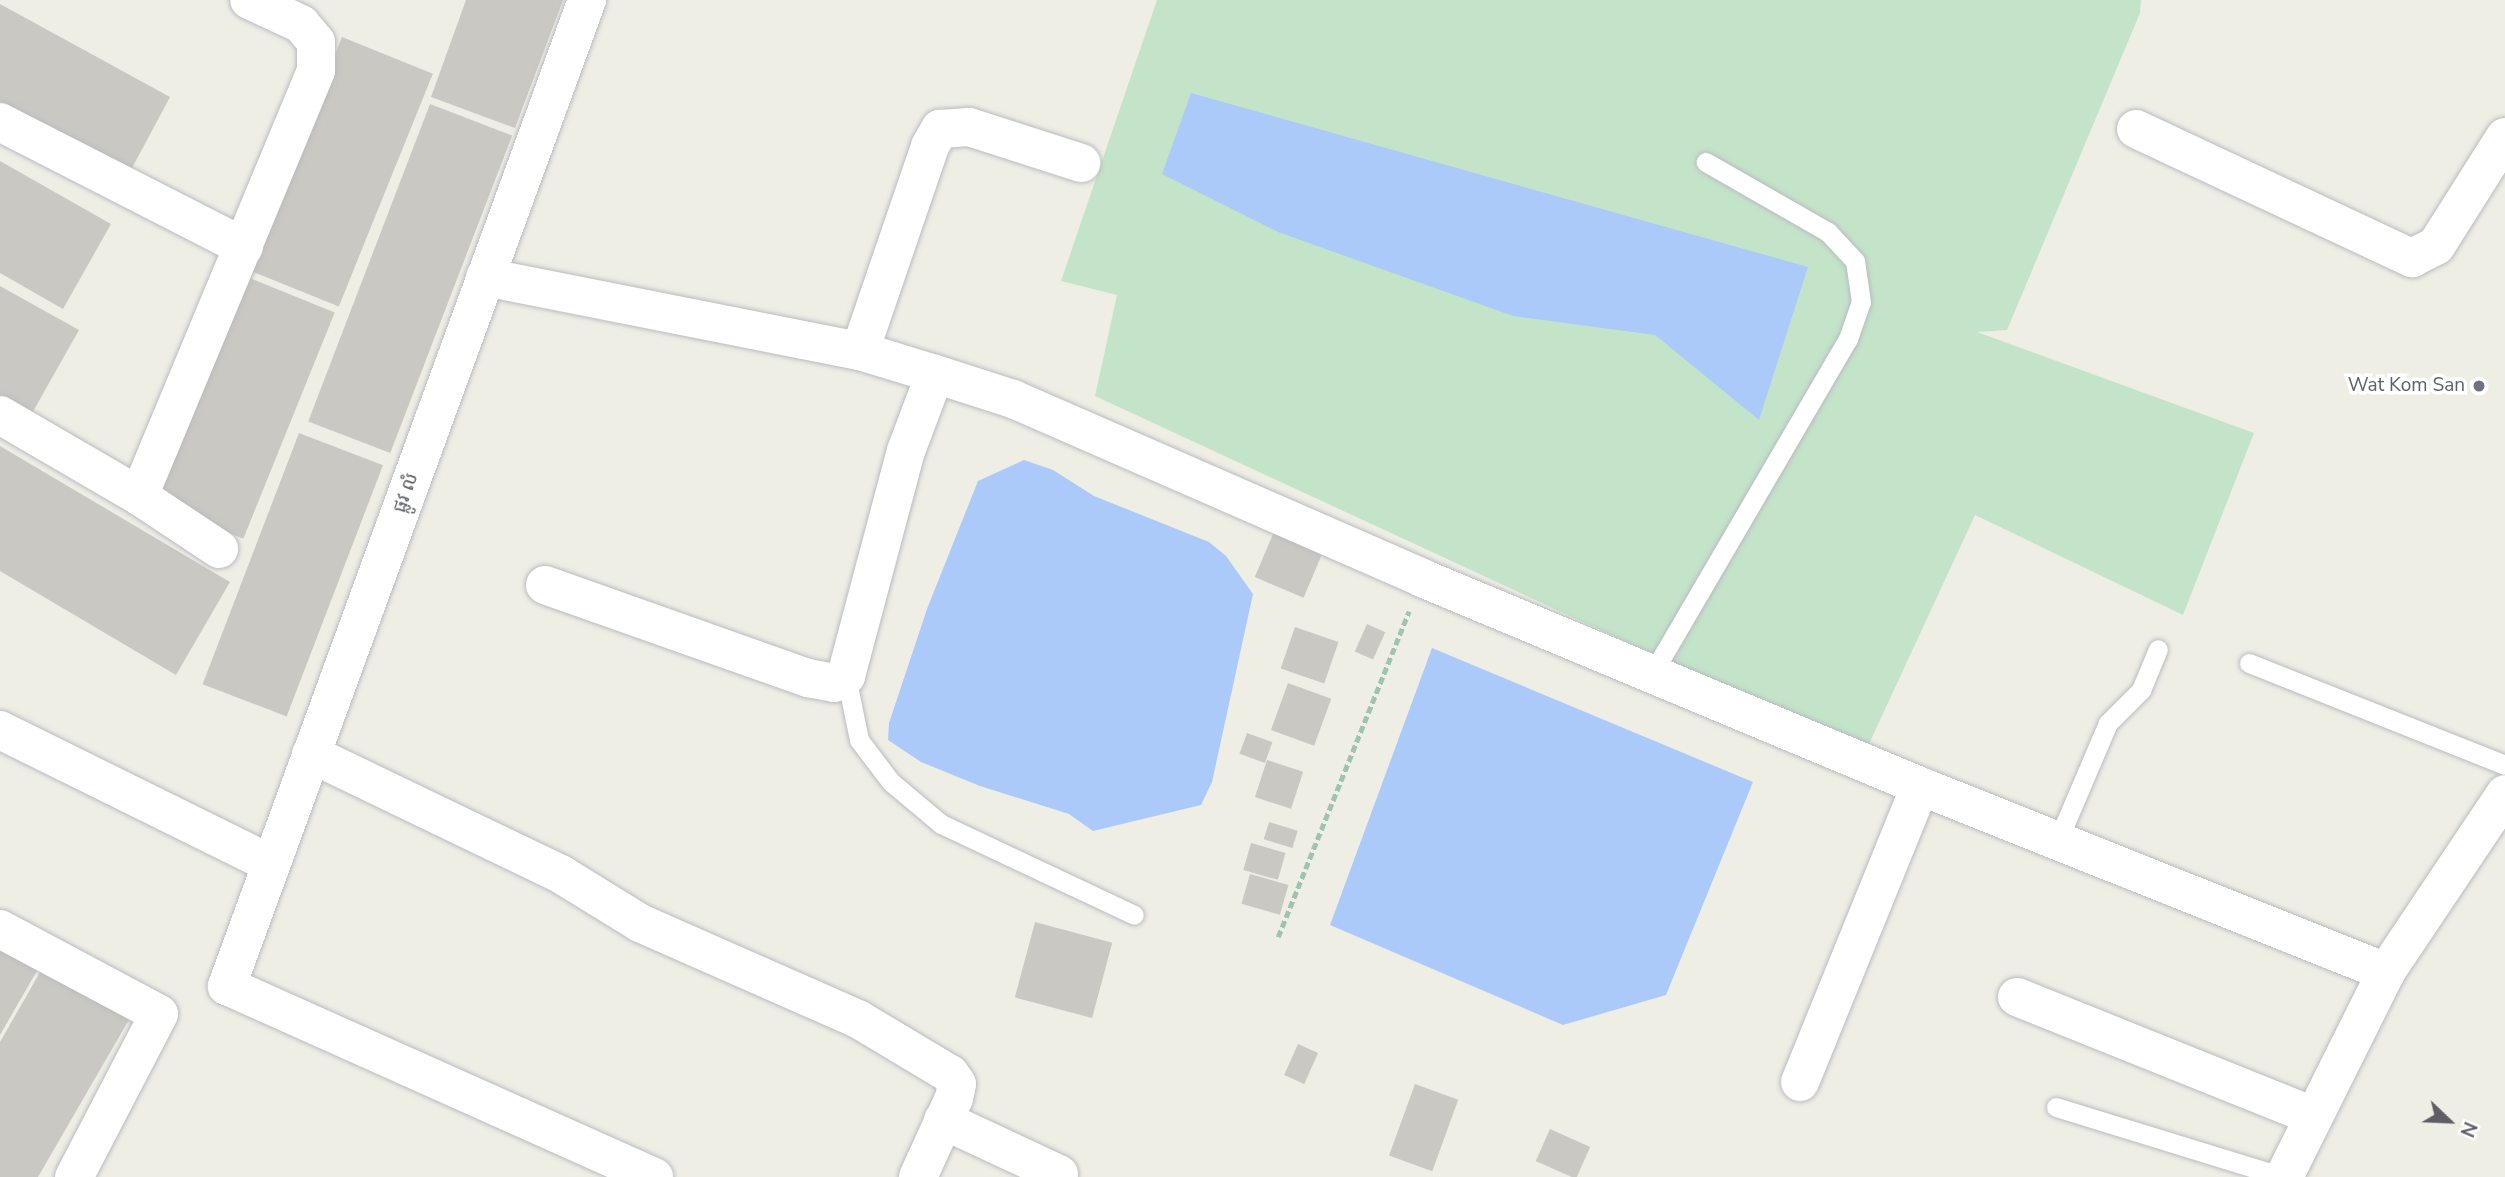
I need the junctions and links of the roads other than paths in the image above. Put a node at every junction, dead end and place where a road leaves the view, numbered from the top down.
1 (249, 0) edge
2 (587, 0) edge
3 (0, 122) edge
4 (2136, 129) dead end
5 (2505, 137) edge
6 (1706, 162) dead end
7 (1081, 163) dead end
8 (243, 247) junction
9 (485, 277) junction
10 (860, 351) junction
11 (935, 374) junction
12 (0, 415) edge
13 (139, 496) junction
14 (219, 549) dead end
15 (545, 585) dead end
16 (2158, 649) dead end
17 (2249, 663) dead end
18 (1652, 674) junction
19 (846, 676) junction
20 (0, 730) edge
21 (311, 754) junction
22 (2505, 765) edge
23 (1920, 786) junction
24 (2505, 794) edge
25 (2058, 840) junction
26 (271, 864) junction
27 (1134, 915) dead end
28 (0, 929) edge
29 (2386, 972) junction
30 (2017, 997) dead end
31 (1800, 1082) dead end
32 (2056, 1107) dead end
33 (2313, 1116) junction
34 (943, 1120) junction
35 (1059, 1174) dead end
36 (74, 1177) edge
37 (654, 1177) edge
38 (918, 1177) edge
39 (2284, 1177) edge

1 - 8 street
2 - 9 street, ផ្លូវ លំ
3 - 8 street
4 - 5 street
6 - 18 lane
7 - 10 street
8 - 13 street
9 - 10 street
9 - 21 street, ផ្លូវ លំ
10 - 11 street
11 - 18 street
11 - 19 street
12 - 13 street
13 - 14 street
15 - 19 street
16 - 25 lane
17 - 22 lane
18 - 23 street
19 - 27 lane
20 - 26 street
21 - 26 street, ផ្លូវ លំ
21 - 34 street
23 - 25 street
23 - 31 street
24 - 29 street
25 - 29 street
26 - 37 street, ផ្លូវ លំ
28 - 36 street
29 - 33 street
30 - 33 street
32 - 39 lane
33 - 39 street
34 - 35 street
34 - 38 street

